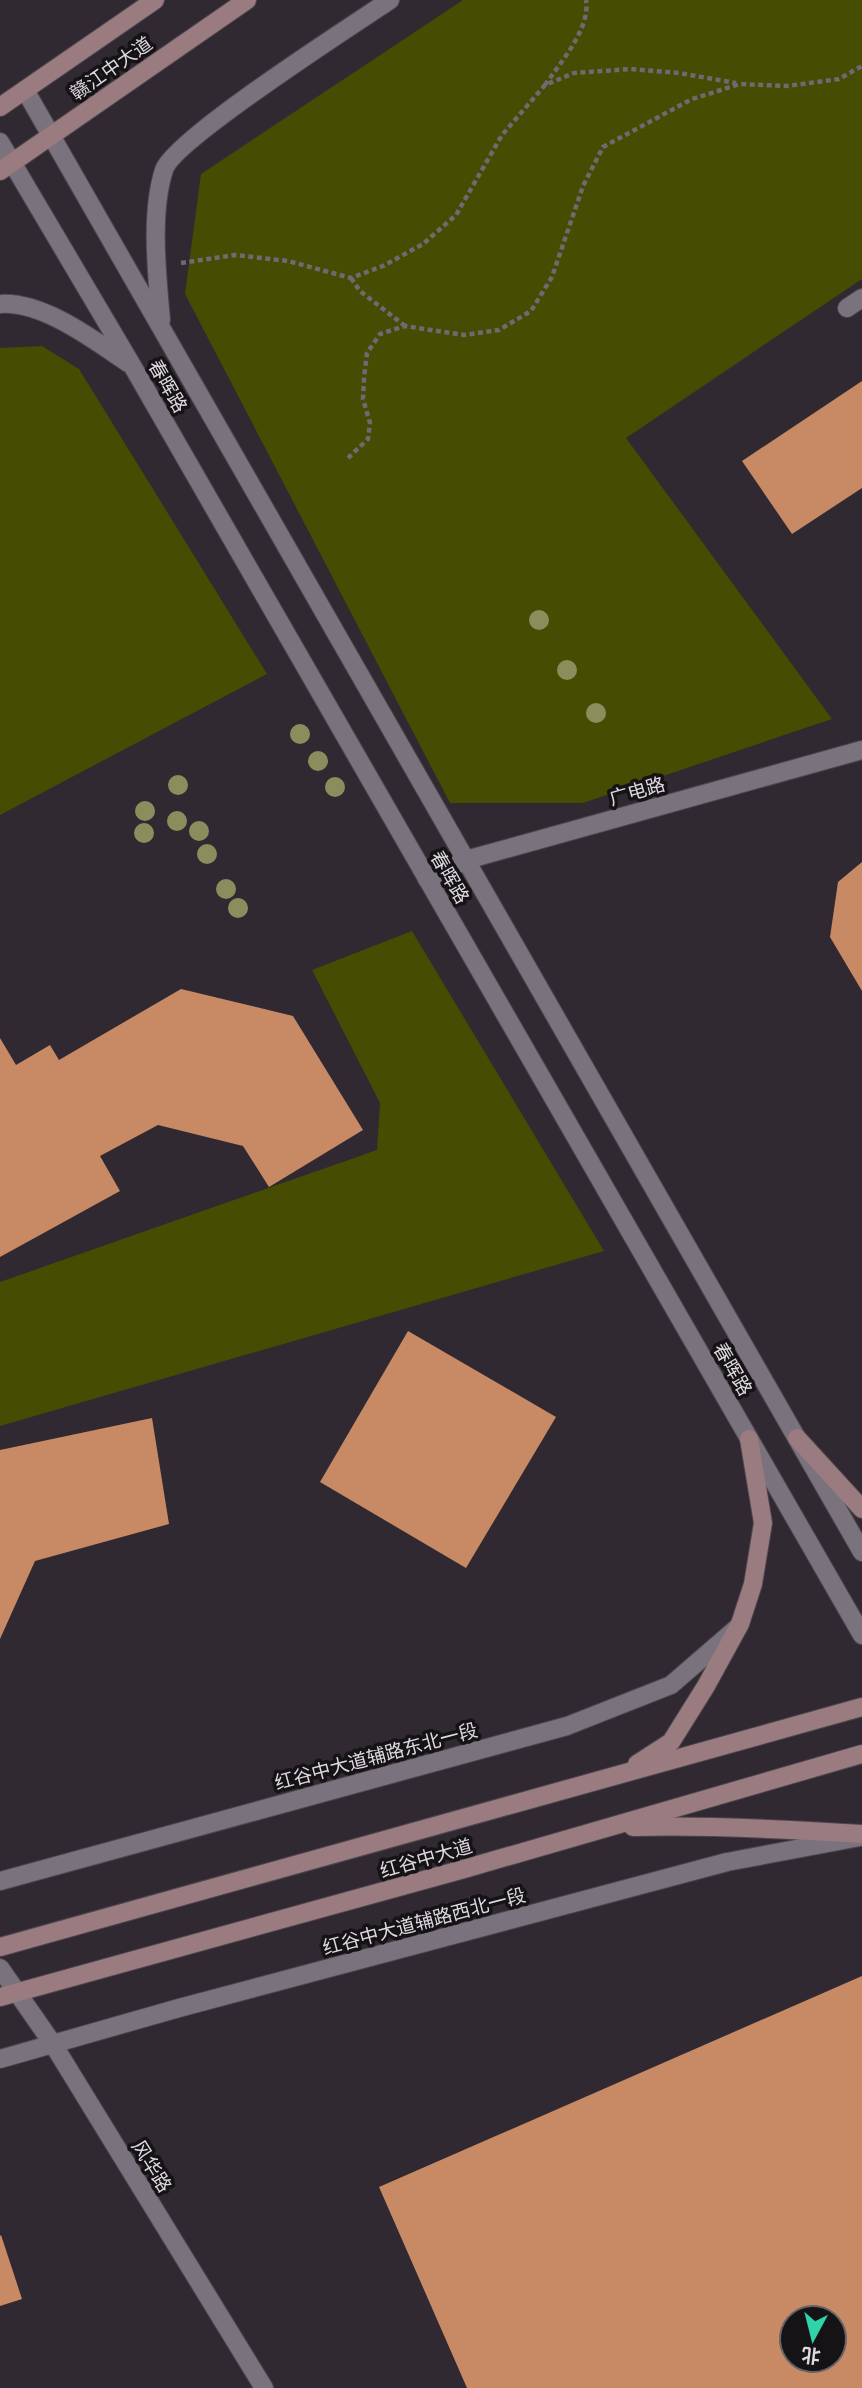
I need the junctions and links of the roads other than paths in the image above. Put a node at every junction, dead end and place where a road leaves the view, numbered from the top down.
1 (155, 0) edge
2 (247, 0) edge
3 (390, 0) edge
4 (25, 90) junction
5 (0, 107) edge
6 (51, 135) junction
7 (0, 142) edge
8 (6, 167) edge
9 (0, 304) edge
10 (161, 327) junction
11 (133, 367) junction
12 (862, 750) edge
13 (466, 860) junction
14 (427, 879) junction
15 (797, 1438) junction
16 (749, 1439) junction
17 (862, 1510) edge
18 (862, 1552) edge
19 (740, 1624) junction
20 (862, 1635) edge
21 (862, 1707) edge
22 (862, 1754) edge
23 (621, 1774) junction
24 (605, 1828) junction
25 (862, 1835) edge
26 (0, 1881) edge
27 (0, 1947) edge
28 (0, 1968) edge
29 (9, 1995) edge
30 (53, 2044) junction
31 (0, 2059) edge
32 (264, 2388) edge

1 - 4 main road, 赣江中大道
2 - 6 main road, 赣江中大道
3 - 10 street
4 - 5 main road, 赣江中大道
4 - 6 street, 春晖路
6 - 8 main road, 赣江中大道
6 - 10 street, 春晖路
7 - 8 street, 春晖路
8 - 11 street, 春晖路
9 - 11 street
10 - 13 street, 春晖路
11 - 14 street, 春晖路
12 - 13 street, 广电路
13 - 14 street, 广电路
13 - 15 street, 春晖路
14 - 16 street, 春晖路
15 - 17 main road
15 - 18 street, 春晖路
16 - 19 main road
16 - 20 street, 春晖路
19 - 23 main road
19 - 26 street, 红谷中大道辅路东北一段
21 - 23 main road, 红谷中大道
22 - 24 main road, 红谷中大道
23 - 27 main road, 红谷中大道
24 - 25 main road
24 - 29 main road, 红谷中大道
25 - 30 street, 红谷中大道辅路西北一段
28 - 29 street, 风华路
29 - 30 street, 风华路
30 - 31 street, 红谷中大道辅路西北一段
30 - 32 street, 风华路

